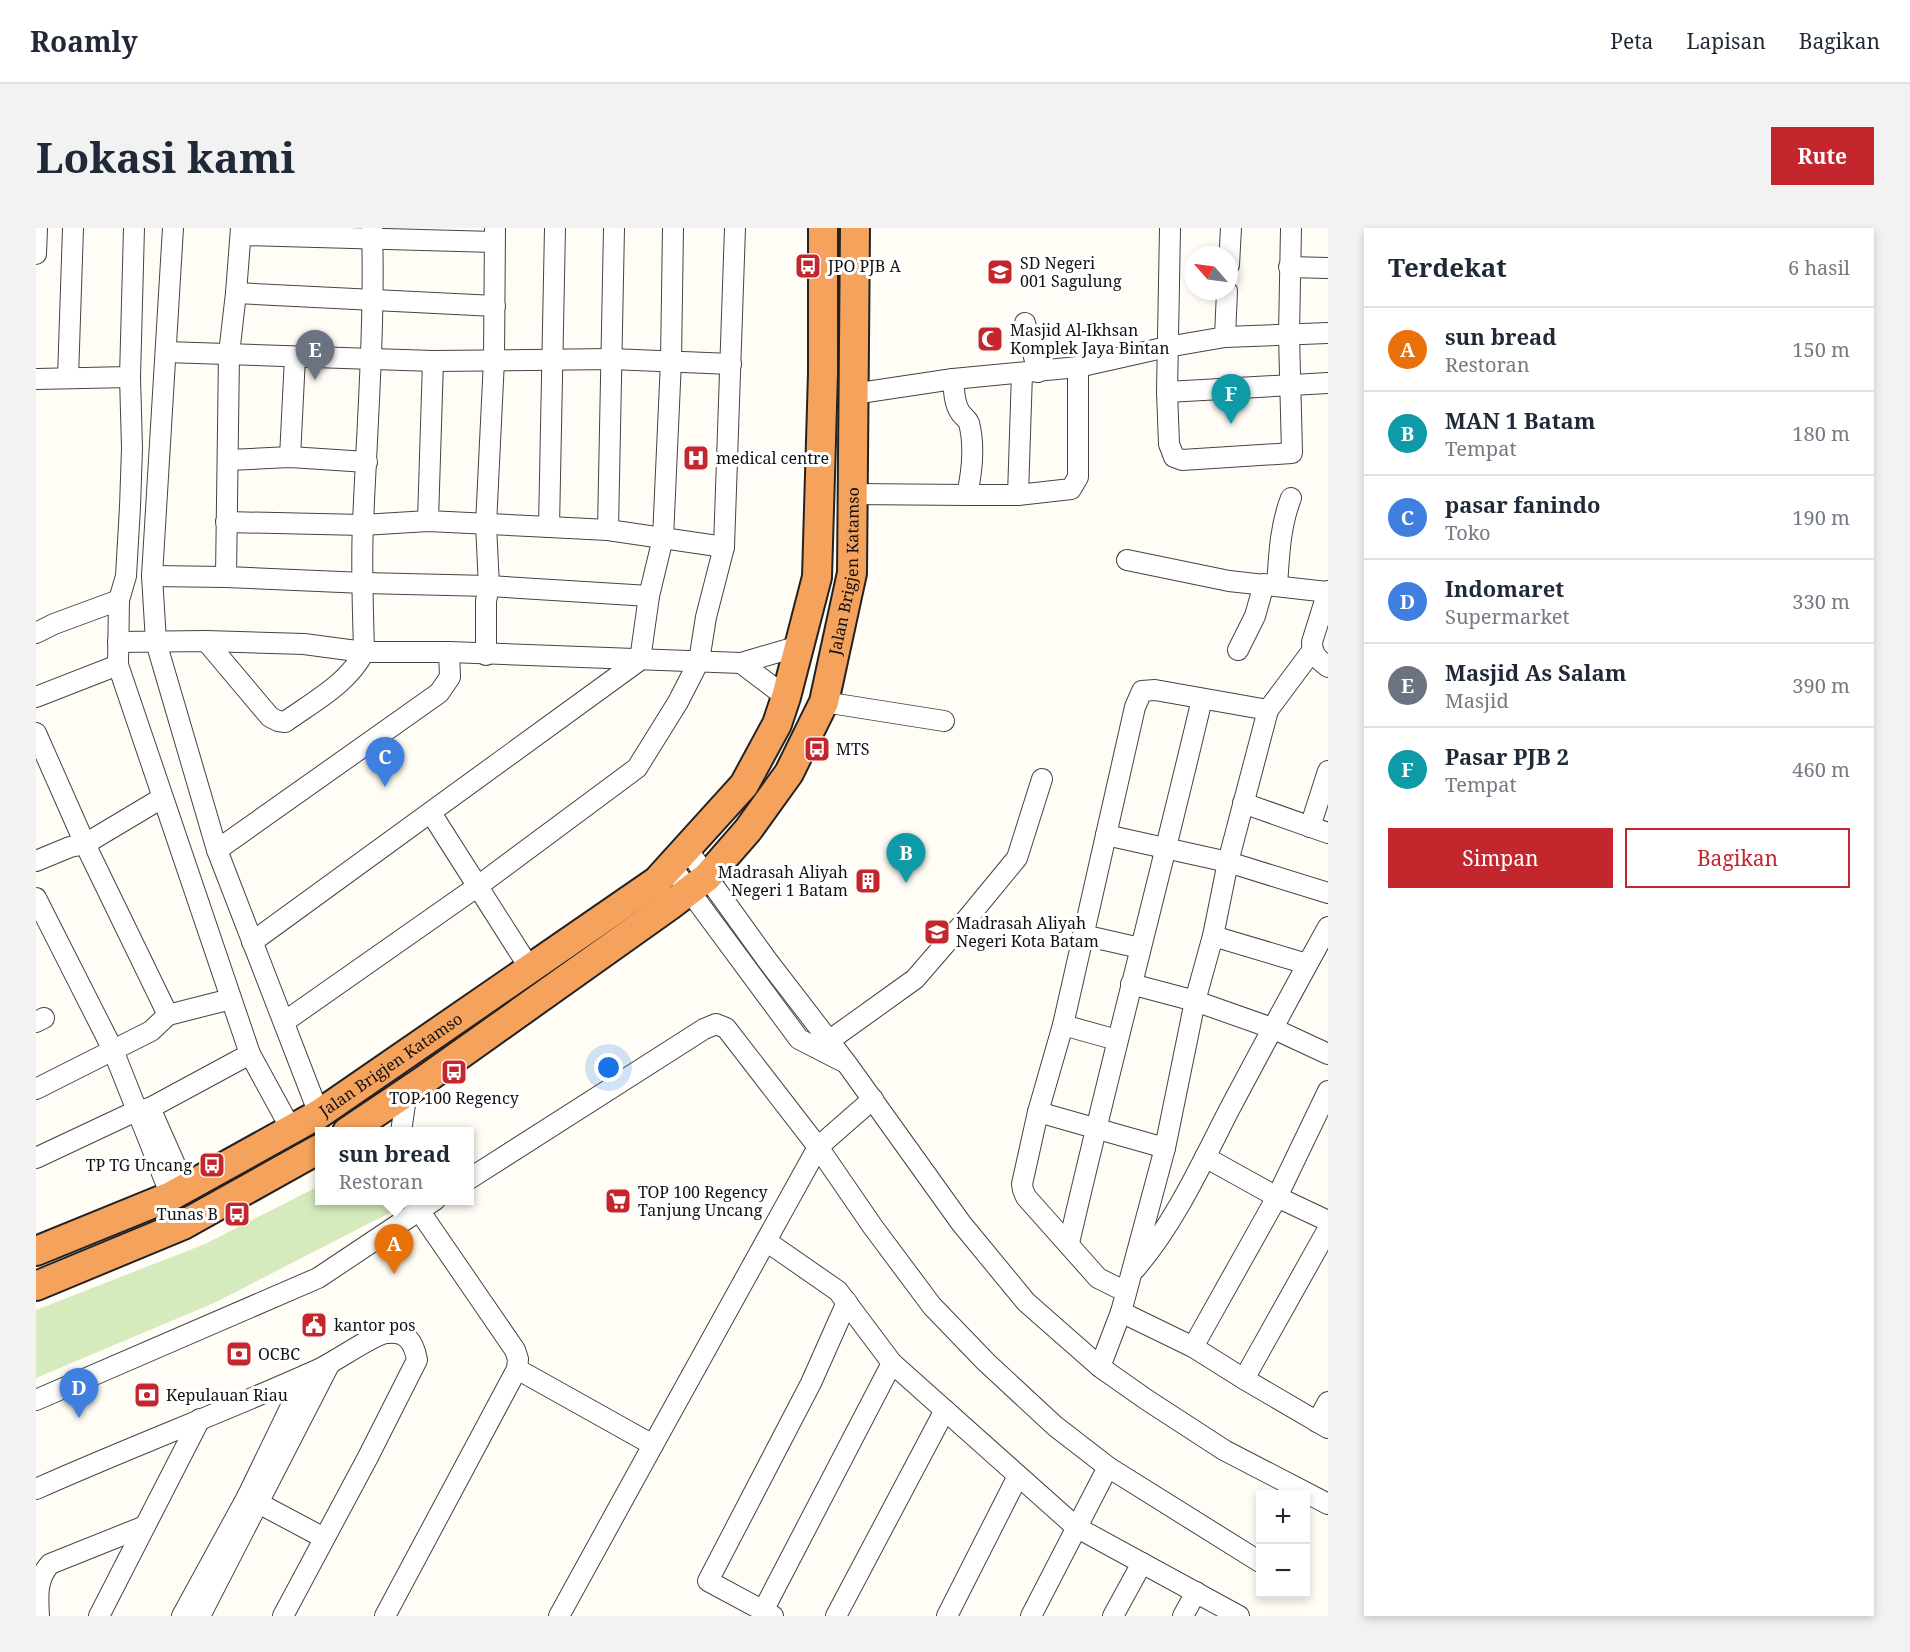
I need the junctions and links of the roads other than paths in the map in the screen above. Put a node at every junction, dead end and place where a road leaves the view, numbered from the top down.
1 (37, 228) edge
2 (73, 228) edge
3 (134, 228) edge
4 (173, 228) edge
5 (555, 228) edge
6 (614, 228) edge
7 (673, 228) edge
8 (735, 228) edge
9 (823, 228) edge
10 (855, 228) edge
11 (1170, 228) edge
12 (1231, 228) edge
13 (1291, 228) edge
14 (241, 231) edge
15 (372, 234) edge
16 (494, 235) edge
17 (1230, 246) edge
18 (36, 254) edge
19 (1289, 267) junction
20 (1328, 268) edge
21 (236, 293) junction
22 (372, 300) junction
23 (1227, 300) edge
24 (495, 306) junction
25 (1025, 323) dead end
26 (1328, 333) edge
27 (1289, 335) junction
28 (1225, 337) junction
29 (1167, 347) junction
30 (166, 352) junction
31 (229, 354) junction
32 (295, 357) junction
33 (370, 359) junction
34 (611, 359) junction
35 (494, 360) junction
36 (433, 361) junction
37 (552, 361) junction
38 (671, 361) junction
39 (731, 364) junction
40 (1078, 368) junction
41 (1030, 372) junction
42 (130, 377) junction
43 (68, 378) junction
44 (36, 379) edge
45 (953, 380) junction
46 (1328, 383) edge
47 (1291, 385) junction
48 (1167, 392) junction
49 (853, 394) junction
50 (290, 457) junction
51 (228, 460) junction
52 (367, 462) junction
53 (852, 494) junction
54 (967, 495) junction
55 (1018, 495) junction
56 (1291, 498) dead end
57 (428, 521) junction
58 (226, 522) junction
59 (363, 525) junction
60 (486, 525) junction
61 (549, 527) junction
62 (608, 531) junction
63 (663, 538) junction
64 (724, 547) junction
65 (1127, 560) dead end
66 (152, 576) junction
67 (226, 577) junction
68 (364, 583) junction
69 (1270, 585) junction
70 (489, 586) junction
71 (1328, 592) edge
72 (650, 596) junction
73 (119, 600) junction
74 (36, 633) edge
75 (118, 642) junction
76 (156, 642) junction
77 (206, 642) junction
78 (799, 646) junction
79 (1238, 650) dead end
80 (1312, 651) junction
81 (364, 652) junction
82 (449, 652) junction
83 (486, 654) junction
84 (640, 660) junction
85 (699, 661) junction
86 (741, 663) junction
87 (118, 665) junction
88 (1328, 667) edge
89 (36, 697) edge
90 (786, 697) junction
91 (1202, 699) junction
92 (824, 702) junction
93 (1268, 710) junction
94 (944, 721) dead end
95 (36, 733) edge
96 (1328, 771) edge
97 (1042, 779) dead end
98 (162, 798) junction
99 (1243, 803) junction
100 (431, 813) junction
101 (1319, 830) edge
102 (1106, 835) junction
103 (85, 844) junction
104 (217, 850) junction
105 (1166, 850) junction
106 (679, 857) junction
107 (36, 861) edge
108 (1228, 862) junction
109 (699, 884) junction
110 (478, 886) junction
111 (1328, 893) edge
112 (36, 898) edge
113 (1328, 927) edge
114 (1083, 935) junction
115 (1213, 936) junction
116 (252, 942) junction
117 (1140, 948) junction
118 (1308, 964) junction
119 (529, 967) junction
120 (1131, 984) junction
121 (231, 999) junction
122 (1195, 1000) junction
123 (168, 1015) junction
124 (284, 1022) junction
125 (1063, 1025) junction
126 (1272, 1028) junction
127 (302, 1033) dead end
128 (830, 1040) junction
129 (1117, 1040) junction
130 (112, 1050) junction
131 (250, 1054) junction
132 (1328, 1054) edge
133 (847, 1064) junction
134 (423, 1081) junction
135 (36, 1089) edge
136 (1328, 1091) edge
137 (873, 1099) junction
138 (143, 1110) junction
139 (324, 1111) junction
140 (1038, 1112) junction
141 (353, 1127) edge
142 (402, 1127) edge
143 (1096, 1127) junction
144 (291, 1129) junction
145 (818, 1147) junction
146 (1164, 1148) junction
147 (315, 1151) edge
148 (1205, 1157) junction
149 (36, 1158) edge
150 (474, 1176) edge
151 (177, 1183) junction
152 (1277, 1197) junction
153 (421, 1205) edge
154 (423, 1205) edge
155 (1328, 1221) edge
156 (1328, 1229) edge
157 (766, 1240) junction
158 (1069, 1244) junction
159 (37, 1247) edge
160 (1129, 1281) junction
161 (36, 1286) edge
162 (847, 1302) junction
163 (1121, 1312) junction
164 (1193, 1347) junction
165 (892, 1363) junction
166 (330, 1365) junction
167 (1100, 1367) junction
168 (518, 1369) junction
169 (306, 1375) junction
170 (1244, 1379) junction
171 (36, 1400) edge
172 (1328, 1402) edge
173 (945, 1410) junction
174 (200, 1419) junction
175 (1322, 1425) edge
176 (653, 1445) junction
177 (1114, 1471) junction
178 (1018, 1476) junction
179 (36, 1489) edge
180 (1295, 1490) edge
181 (1310, 1498) edge
182 (253, 1500) junction
183 (1328, 1504) edge
184 (145, 1526) junction
185 (1081, 1530) junction
186 (324, 1539) junction
187 (1256, 1560) edge
188 (1142, 1563) junction
189 (1196, 1592) junction
190 (768, 1613) edge
191 (39, 1616) edge
192 (99, 1616) edge
193 (182, 1616) edge
194 (200, 1616) edge
195 (283, 1616) edge
196 (385, 1616) edge
197 (559, 1616) edge
198 (836, 1616) edge
199 (947, 1616) edge
200 (1031, 1616) edge
201 (1043, 1616) edge
202 (1113, 1616) edge
203 (1183, 1616) edge
204 (1239, 1616) edge

1 - 18 street
2 - 43 street
3 - 42 street
4 - 30 street
5 - 37 street
6 - 34 street
7 - 38 street
8 - 39 street
9 - 78 highway, Jalan Brigjen Katamso
10 - 49 highway, Jalan Brigjen Katamso
11 - 29 street
12 - 17 street
13 - 19 street
14 - 15 street
14 - 21 street
15 - 16 street
15 - 22 street
16 - 24 street
19 - 20 street
19 - 27 street
21 - 22 street
21 - 31 street
22 - 24 street
22 - 33 street
23 - 28 street
24 - 35 street
25 - 41 street
26 - 27 street
27 - 28 street
27 - 47 street
28 - 29 street
29 - 40 street
29 - 48 street
30 - 31 street
30 - 66 street
31 - 32 street
31 - 51 street
32 - 33 street
32 - 50 street
33 - 36 street
33 - 52 street
34 - 37 street
34 - 38 street
34 - 62 street
35 - 36 street
35 - 37 street
35 - 60 street
36 - 57 street
37 - 61 street
38 - 39 street
38 - 63 street
39 - 64 street
40 - 41 street
40 - 55 street
41 - 45 street
41 - 55 street
42 - 43 street
42 - 73 street
43 - 44 street
45 - 49 street
45 - 54 street
46 - 47 street
47 - 48 street
47 - 48 street
49 - 53 highway, Jalan Brigjen Katamso
50 - 51 street
50 - 52 street
51 - 58 street
52 - 59 street
53 - 54 street
53 - 92 highway, Jalan Brigjen Katamso
54 - 55 street
56 - 69 street
57 - 59 street
57 - 60 street
58 - 59 street
58 - 67 street
59 - 68 street
60 - 61 street
60 - 70 street
61 - 62 street
62 - 63 street
63 - 64 street
63 - 72 street
64 - 85 street
65 - 69 street
66 - 67 street
66 - 76 street
67 - 68 street
68 - 70 street
68 - 81 street
69 - 71 street
69 - 79 street
70 - 72 street
70 - 83 street
71 - 80 street
72 - 84 street
73 - 74 street
73 - 75 street
75 - 76 street
75 - 87 street
76 - 77 street
76 - 104 street
77 - 81 street
77 - 81 street
78 - 86 street
78 - 90 highway, Jalan Brigjen Katamso
80 - 88 street
80 - 93 street
81 - 82 street
82 - 83 street
82 - 104 street
83 - 84 street
84 - 85 street
84 - 100 street
85 - 86 street
85 - 110 street
86 - 90 street
87 - 89 street
87 - 98 street
90 - 106 highway, Jalan Brigjen Katamso
91 - 93 street
91 - 102 street
91 - 105 street
92 - 94 street
92 - 109 highway, Jalan Brigjen Katamso
93 - 99 street
95 - 103 street
96 - 101 street
97 - 128 street
98 - 103 street
98 - 121 street
99 - 101 street
99 - 108 street
100 - 110 street
100 - 116 street
102 - 105 street
102 - 114 street
103 - 107 street
103 - 123 street
104 - 116 street
105 - 108 street
105 - 117 street
106 - 109 street
106 - 119 highway, Jalan Brigjen Katamso
108 - 111 street
108 - 115 street
109 - 128 street
109 - 133 street
109 - 134 highway, Jalan Brigjen Katamso
110 - 119 street
110 - 124 street
112 - 130 street
113 - 118 street
114 - 117 street
114 - 125 street
115 - 118 street
115 - 122 street
116 - 124 street
117 - 120 street
118 - 126 street
119 - 139 highway, Jalan Brigjen Katamso
120 - 122 street
120 - 129 street
121 - 123 street
121 - 131 street
122 - 126 street
122 - 146 street
123 - 130 street
124 - 139 street
125 - 129 street
125 - 140 street
126 - 132 street
126 - 148 street
127 - 139 street
128 - 133 street
129 - 143 street
130 - 135 street
130 - 138 street
131 - 138 street
131 - 144 street
133 - 137 street
134 - 141 highway, Jalan Brigjen Katamso
134 - 142 street
136 - 152 street
137 - 145 street
137 - 167 street
138 - 149 street
138 - 151 street
138 - 151 street
139 - 144 highway, Jalan Brigjen Katamso
140 - 143 street
140 - 158 street
143 - 146 street
143 - 158 street
144 - 151 highway, Jalan Brigjen Katamso
145 - 150 street
145 - 157 street
145 - 177 street
146 - 160 street
147 - 161 highway
148 - 152 street
148 - 160 street
151 - 159 highway, Jalan Brigjen Katamso
152 - 155 street
152 - 164 street
153 - 171 street
154 - 168 street
156 - 170 street
157 - 162 street
157 - 176 street
158 - 160 street
160 - 163 street
162 - 165 street
162 - 190 street
163 - 164 street
163 - 167 street
164 - 170 street
165 - 173 street
165 - 190 street
166 - 169 street
166 - 182 street
166 - 186 street
167 - 180 street
168 - 176 street
168 - 196 street
169 - 174 street
169 - 182 street
170 - 175 street
172 - 175 street
173 - 178 street
173 - 198 street
174 - 179 street
174 - 184 street
176 - 197 street
177 - 185 street
177 - 187 street
178 - 185 street
178 - 199 street
181 - 183 street
182 - 186 street
182 - 193 street
182 - 194 street
184 - 191 street
184 - 192 street
185 - 188 street
185 - 200 street
185 - 201 street
186 - 195 street
188 - 189 street
188 - 202 street
189 - 203 street
189 - 204 street

